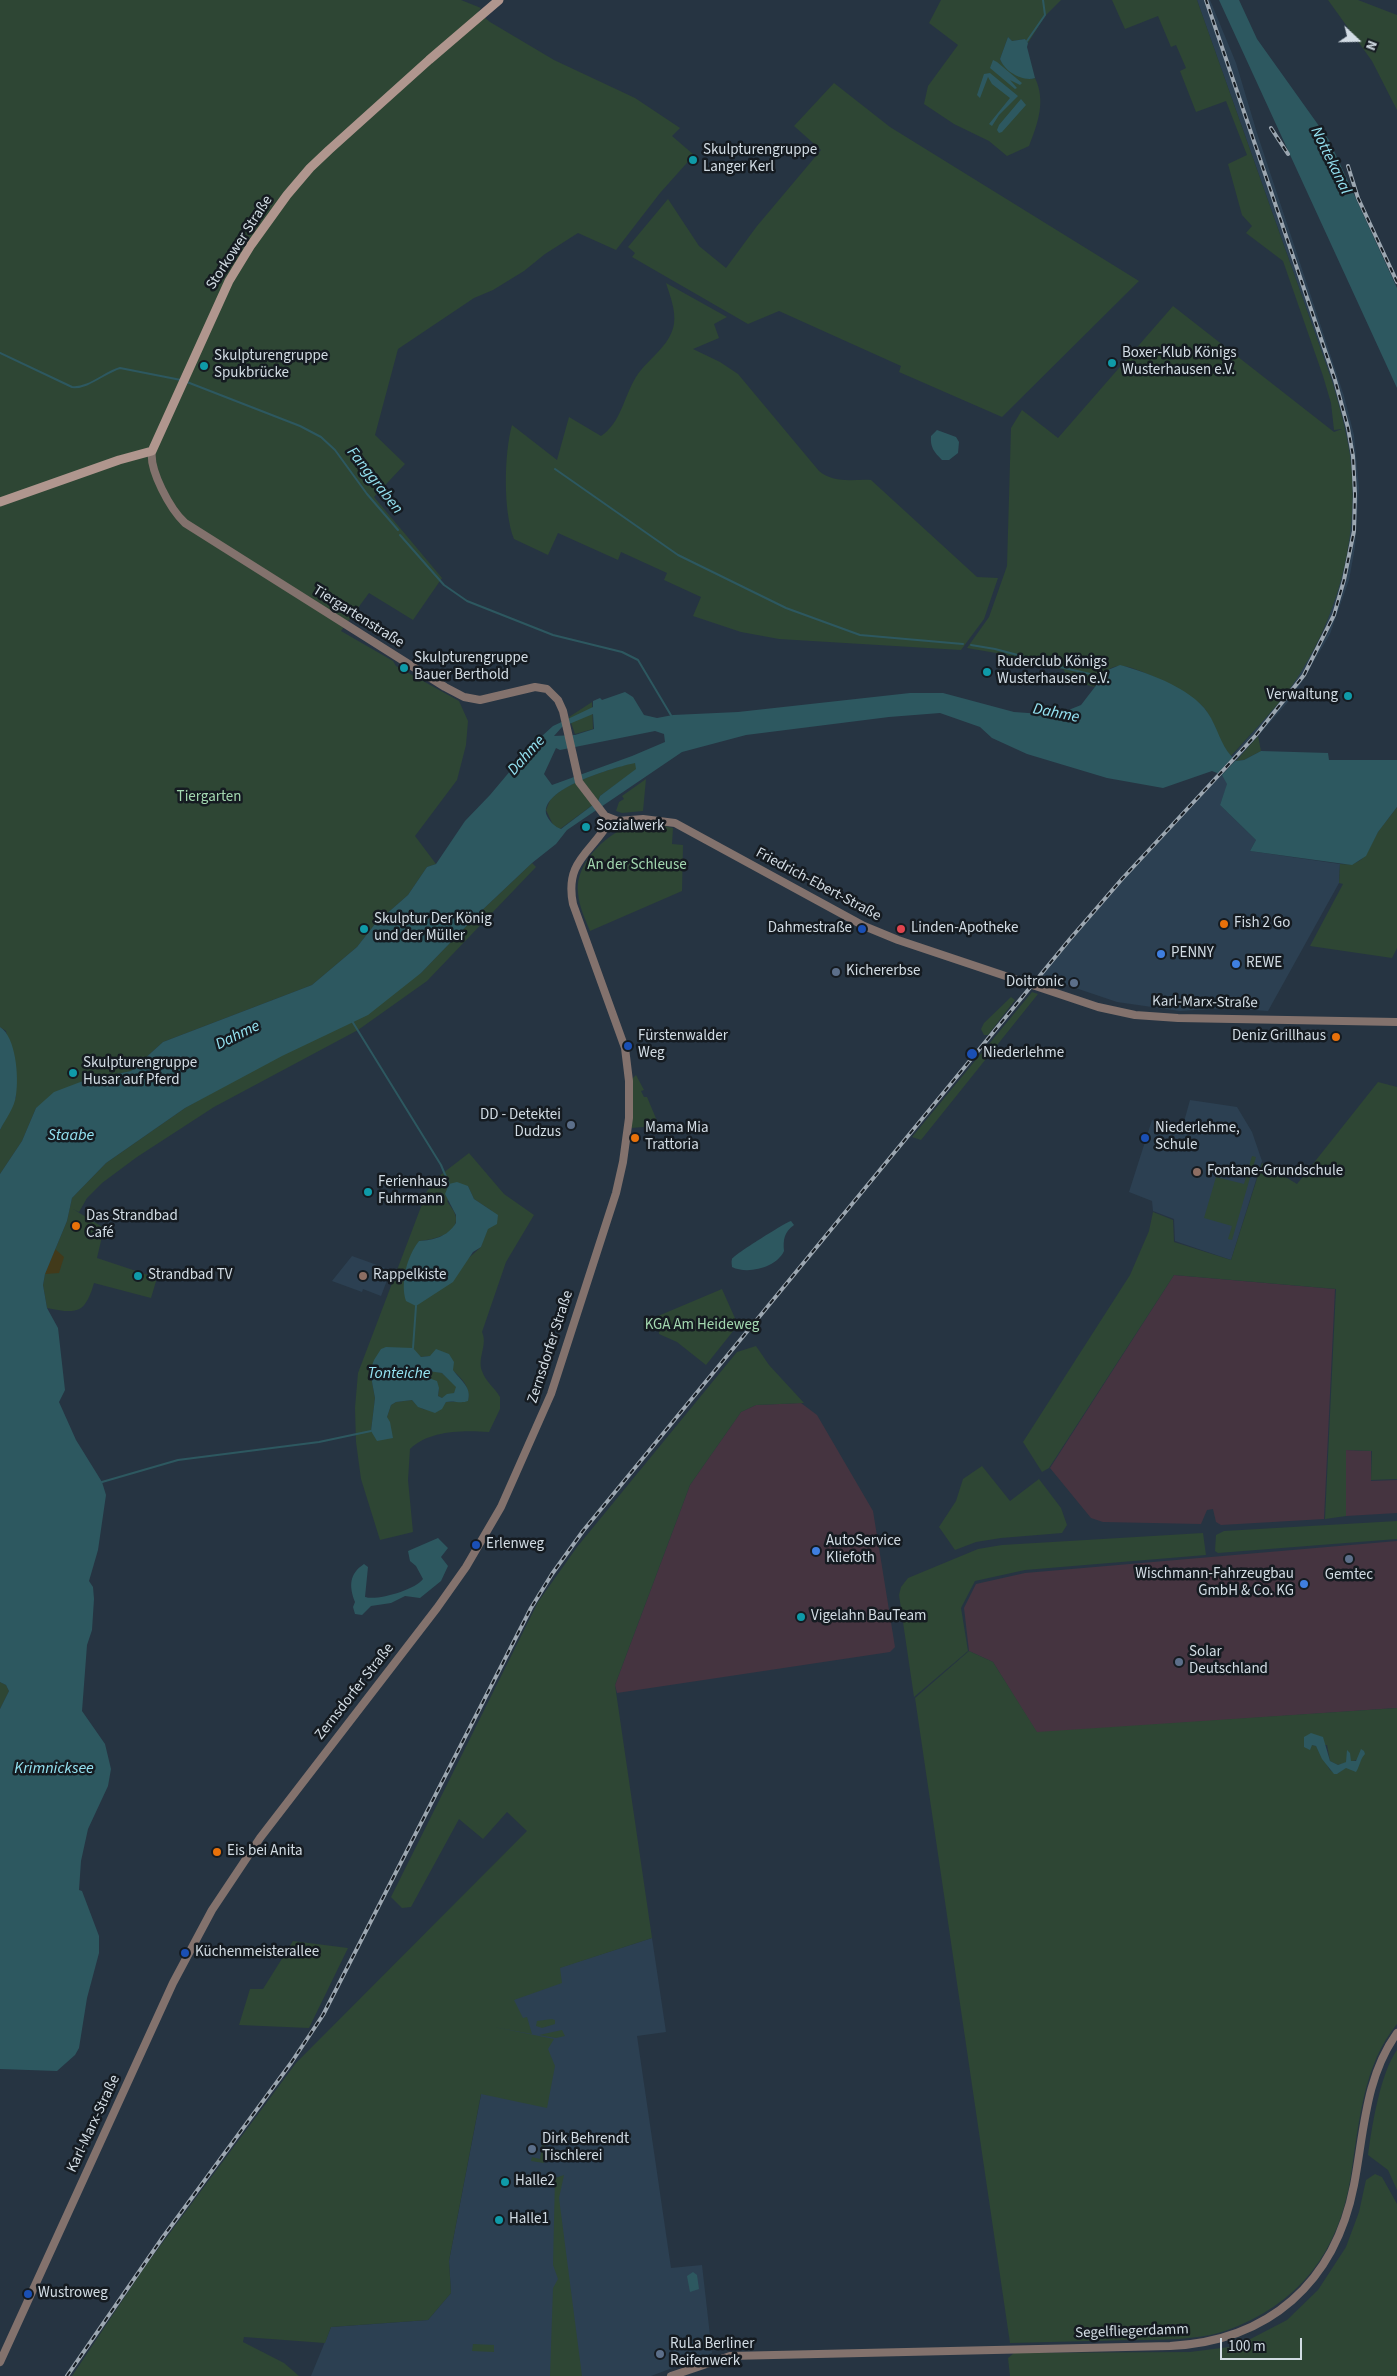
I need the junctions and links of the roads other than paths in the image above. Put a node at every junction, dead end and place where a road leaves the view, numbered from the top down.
1 (499, 0) edge
2 (152, 451) junction
3 (0, 502) edge
4 (611, 819) junction
5 (1017, 980) joint
6 (1397, 1022) edge
7 (218, 1900) joint
8 (1397, 2033) edge
9 (0, 2362) edge
10 (671, 2376) edge

1 - 2 main road, Storkower Straße
2 - 3 main road
2 - 4 street, Tiergartenstraße
4 - 5 street, Friedrich-Ebert-Straße
4 - 7 street, Zernsdorfer Straße
5 - 6 street, Karl-Marx-Straße
7 - 9 street, Karl-Marx-Straße
8 - 10 street, Segelfliegerdamm

